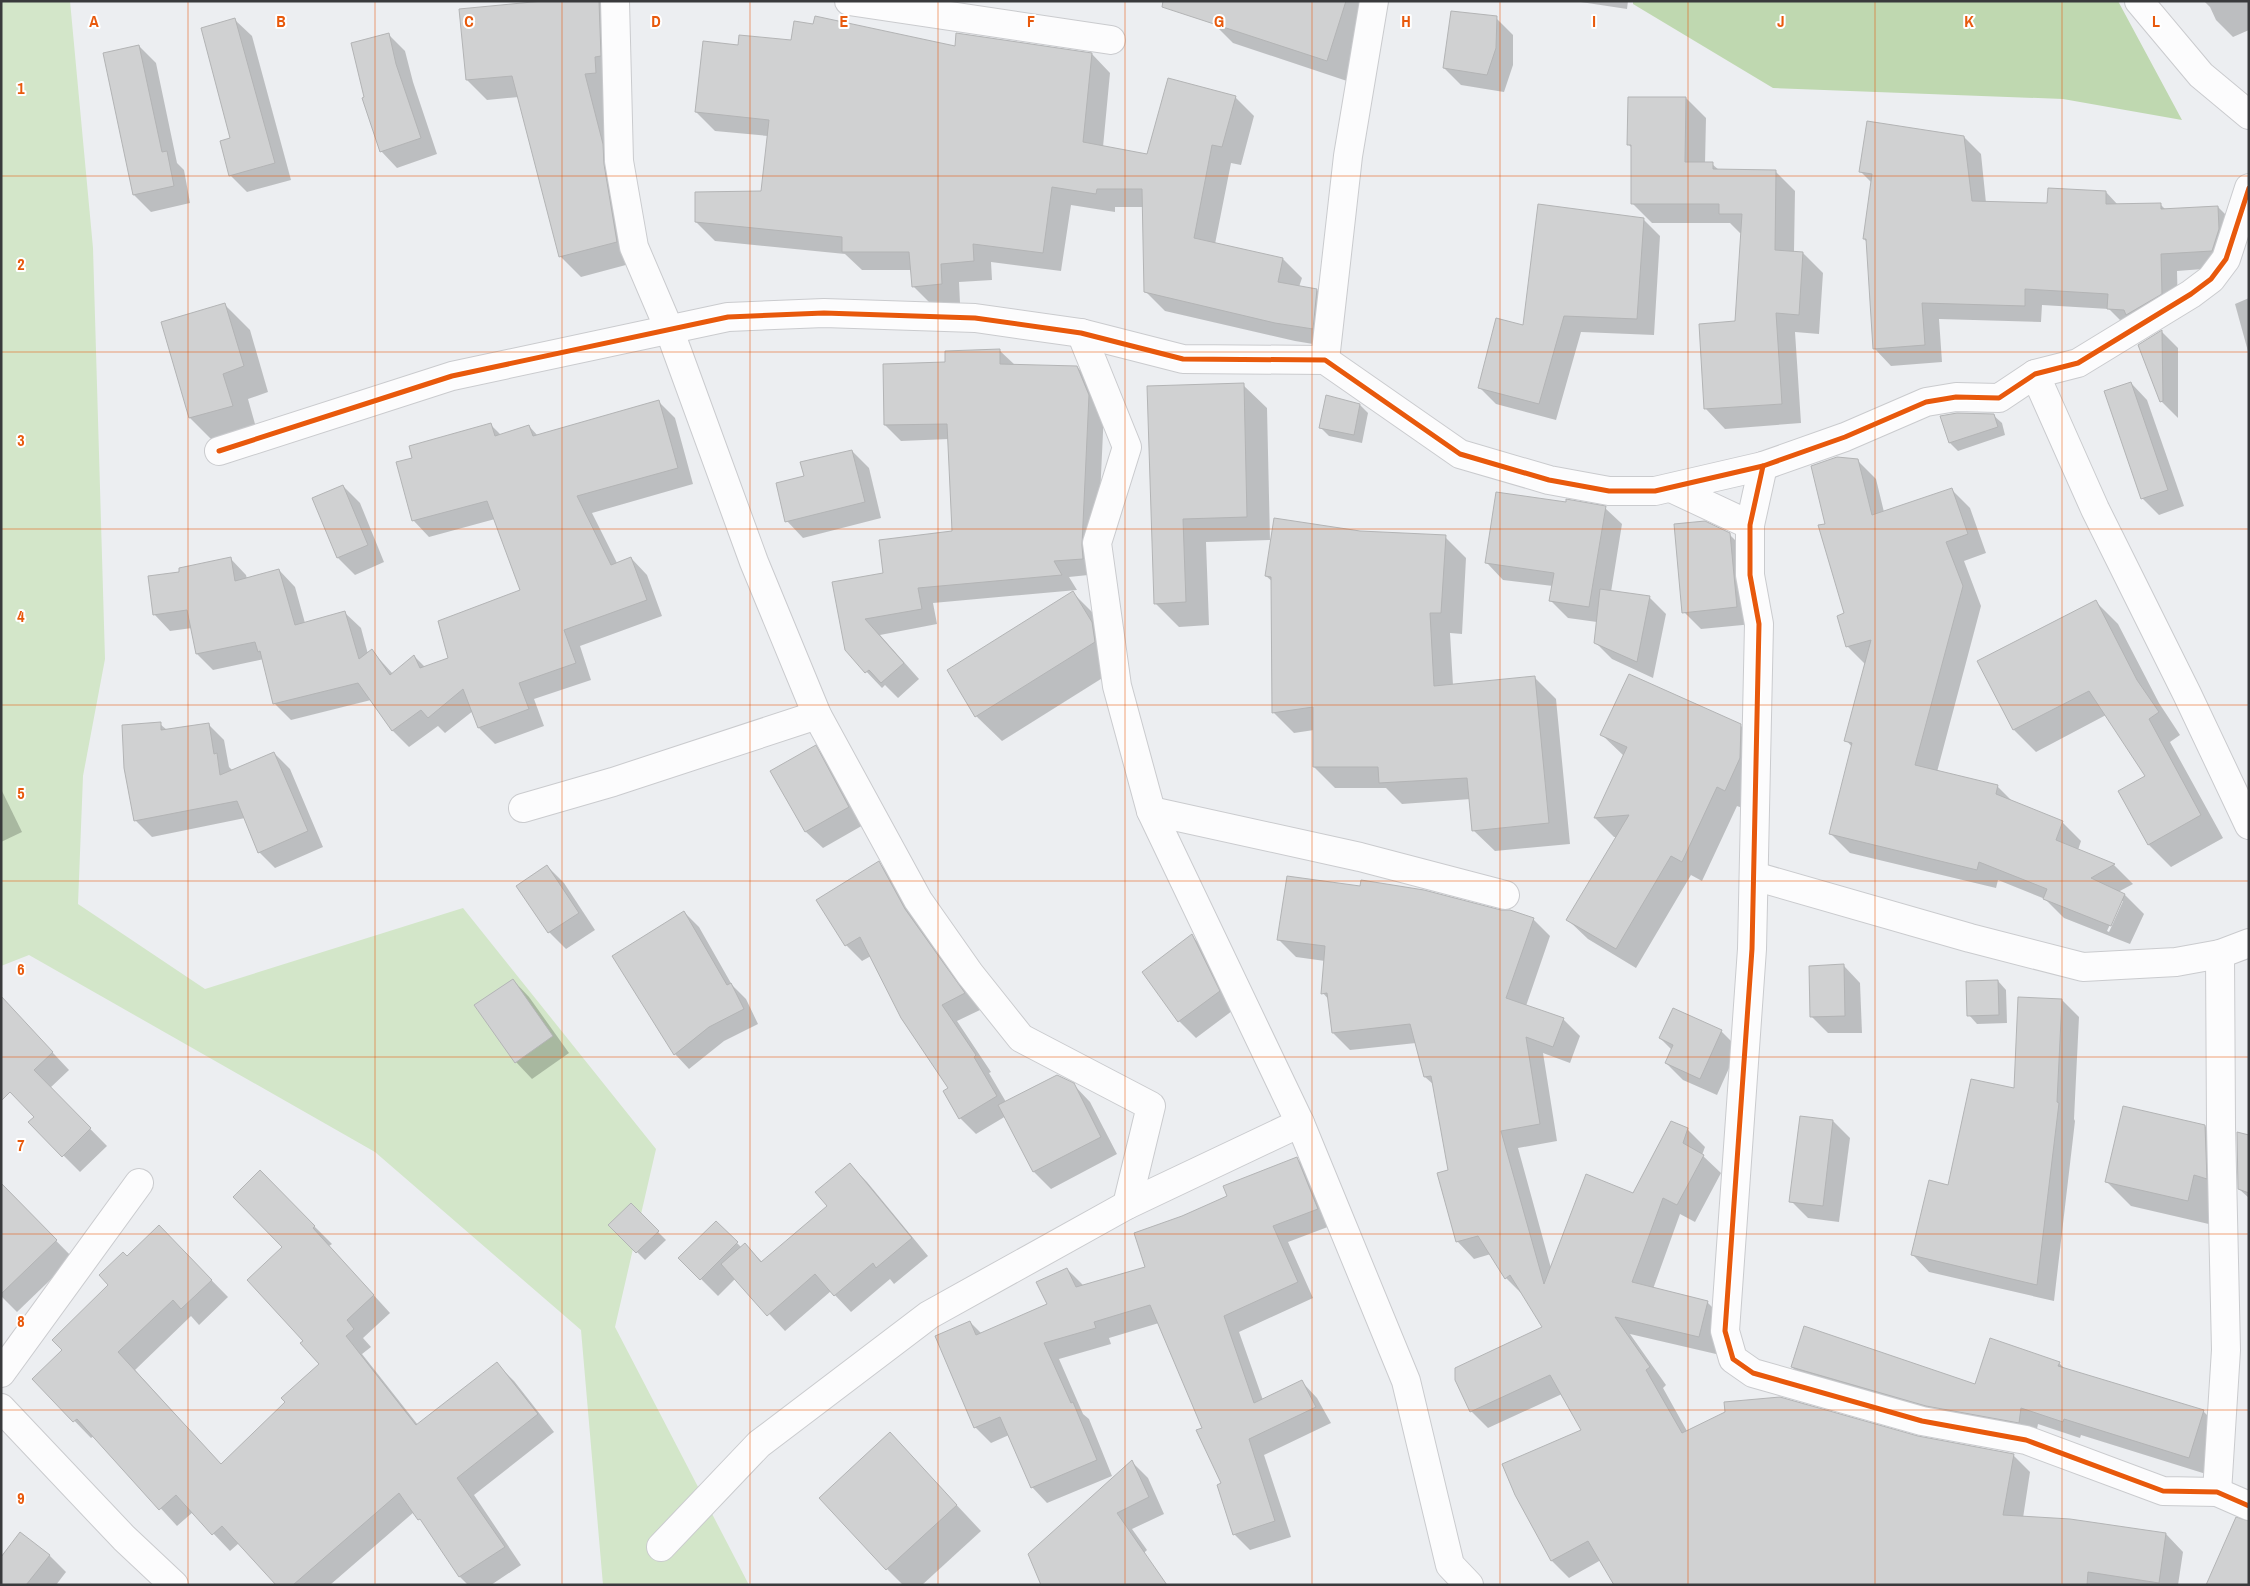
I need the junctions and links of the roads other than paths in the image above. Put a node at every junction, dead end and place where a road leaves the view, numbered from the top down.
1 (615, 1) edge
2 (849, 1) edge
3 (1374, 1) edge
4 (2139, 1) edge
5 (1111, 40) dead end
6 (2249, 115) edge
7 (2249, 188) edge
8 (669, 329) junction
9 (1081, 334) junction
10 (1325, 360) junction
11 (2035, 374) junction
12 (218, 452) dead end
13 (1763, 466) junction
14 (1671, 488) junction
15 (1750, 525) junction
16 (817, 715) junction
17 (522, 808) dead end
18 (1151, 811) junction
19 (2249, 825) edge
20 (1754, 876) junction
21 (1505, 895) dead end
22 (2249, 943) edge
23 (2220, 954) junction
24 (1300, 1123) junction
25 (139, 1184) dead end
26 (1127, 1205) junction
27 (1, 1373) edge
28 (1, 1408) edge
29 (2217, 1492) junction
30 (2249, 1506) edge
31 (661, 1547) dead end
32 (174, 1585) edge
33 (1469, 1585) edge

1 - 8 street
2 - 5 street
3 - 10 street
4 - 6 street
7 - 11 street
8 - 9 street
8 - 12 street
8 - 16 street
9 - 10 street
9 - 18 street
10 - 14 street
11 - 13 street
11 - 19 street
13 - 14 street
13 - 15 street
14 - 15 street
15 - 20 street
16 - 17 street
16 - 26 street
18 - 21 street
18 - 24 street
20 - 23 street
20 - 29 street
22 - 23 street
23 - 29 street
24 - 26 street
24 - 33 street
25 - 27 street
26 - 31 street
28 - 32 street
29 - 30 street

